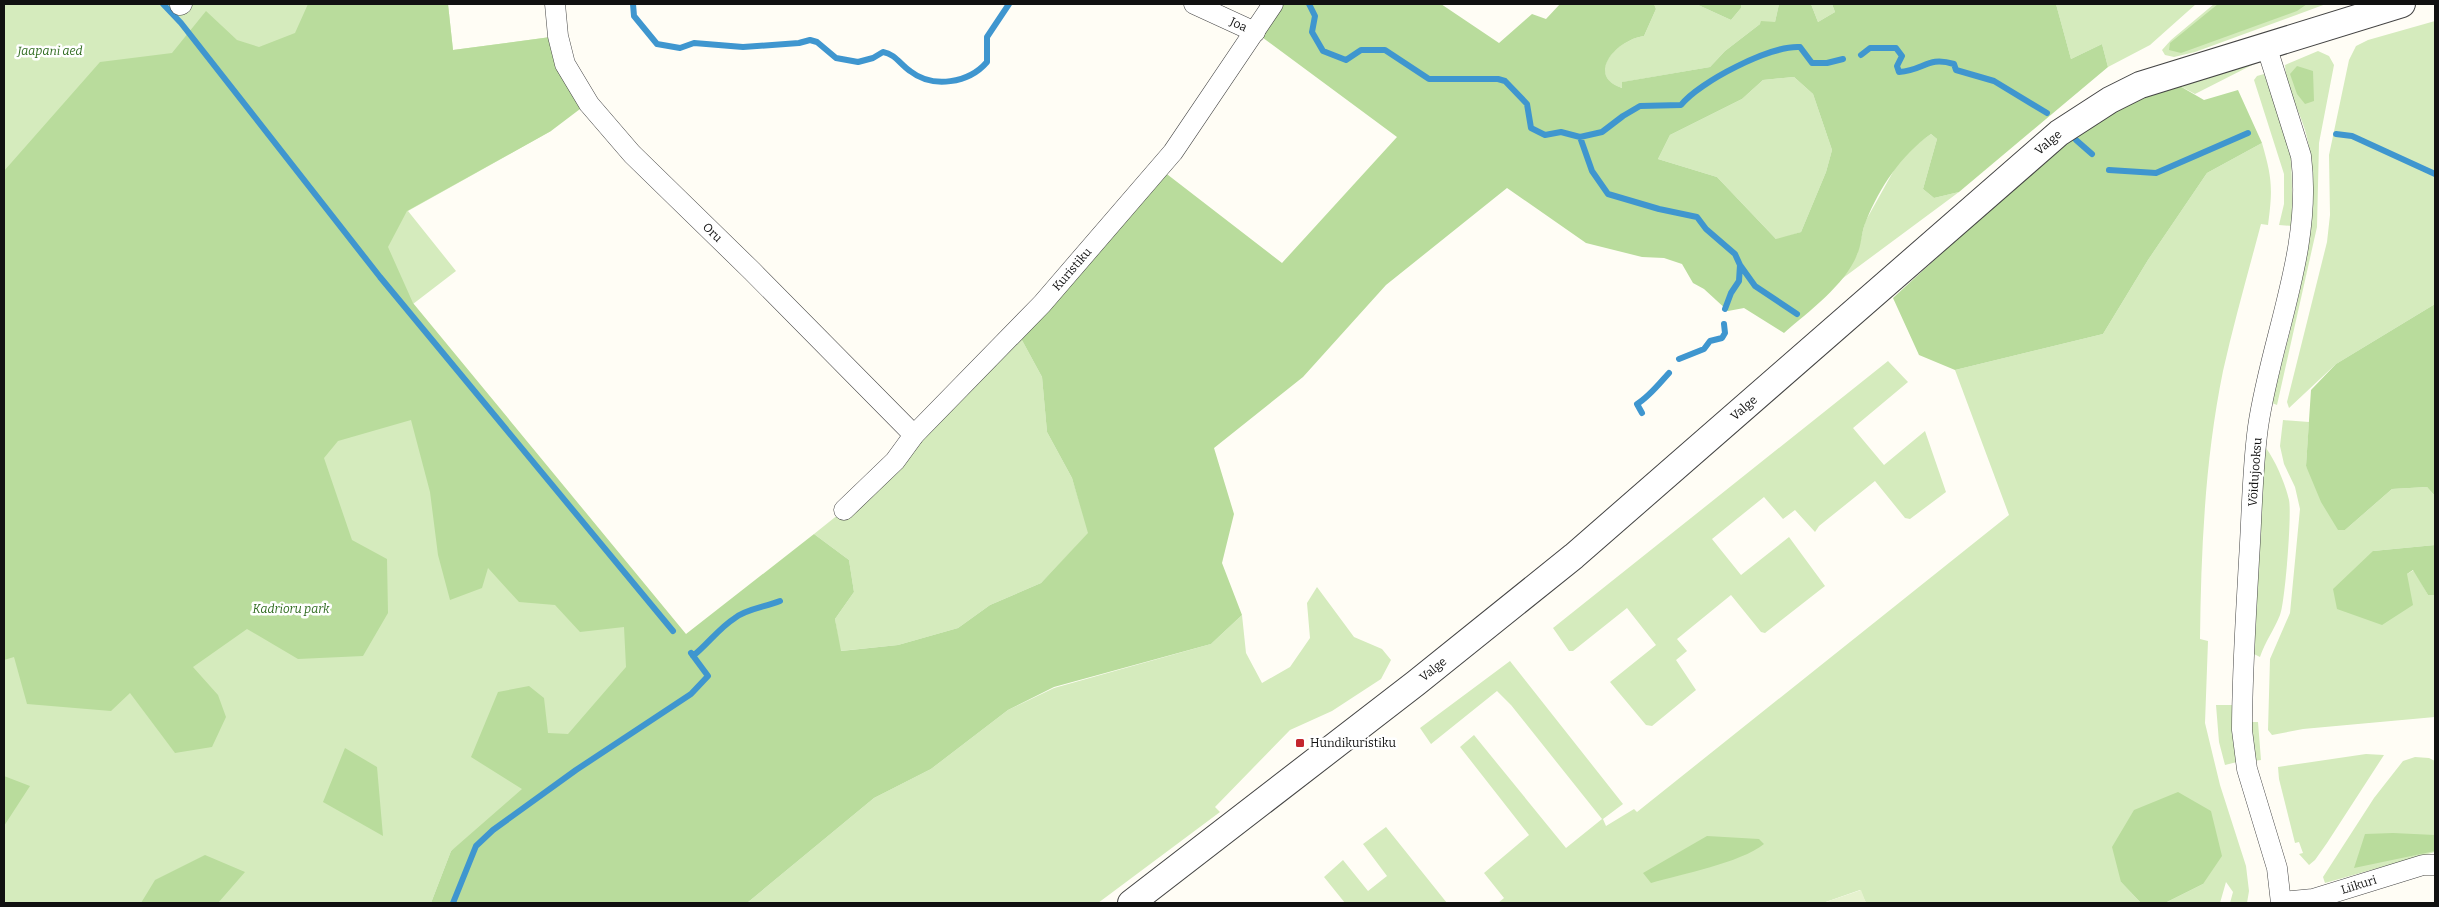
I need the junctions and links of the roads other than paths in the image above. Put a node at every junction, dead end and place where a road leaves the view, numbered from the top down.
1 (555, 4) edge
2 (1194, 4) edge
3 (1273, 4) edge
4 (2402, 4) edge
5 (1255, 32) junction
6 (2266, 45) junction
7 (914, 435) junction
8 (844, 510) dead end
9 (2435, 864) edge
10 (1131, 903) edge
11 (2281, 903) edge

1 - 7 street, Oru
2 - 5 street, Joa
3 - 5 street, Kuristiku
4 - 6 street, Valge
5 - 7 street, Kuristiku
6 - 10 street, Valge
6 - 11 street, Võidujooksu
7 - 8 street, Kuristiku
9 - 11 street, Liikuri

